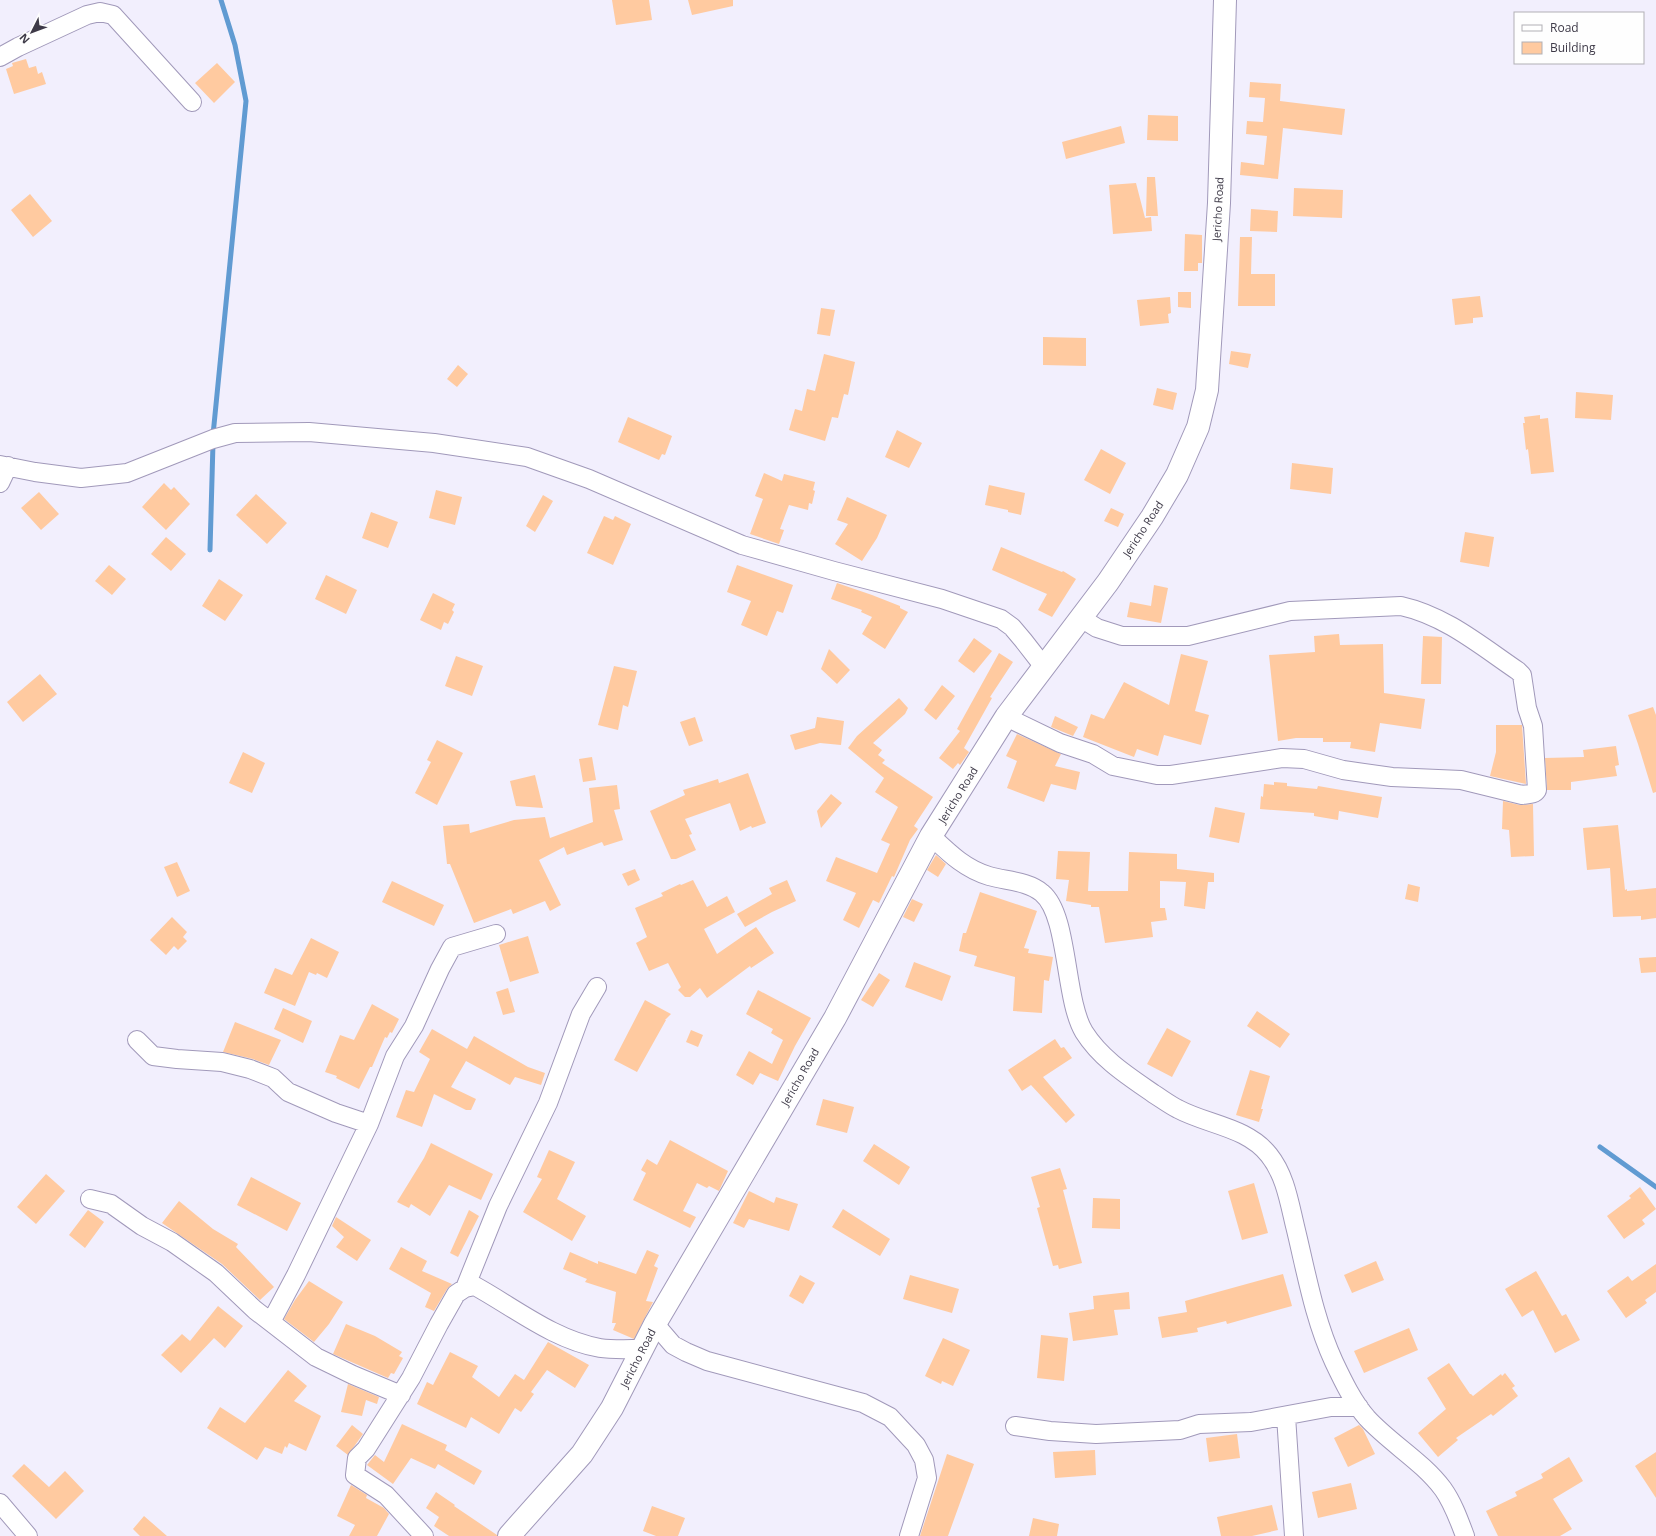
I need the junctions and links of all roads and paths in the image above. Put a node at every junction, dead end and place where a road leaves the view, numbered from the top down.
1 (1225, 0) edge
2 (0, 57) edge
3 (192, 102) dead end
4 (4, 466) edge
5 (0, 483) edge
6 (1081, 618) junction
7 (1044, 667) junction
8 (1006, 717) junction
9 (931, 836) junction
10 (496, 934) dead end
11 (597, 987) dead end
12 (137, 1040) dead end
13 (369, 1124) junction
14 (90, 1199) dead end
15 (465, 1288) junction
16 (271, 1322) junction
17 (655, 1324) junction
18 (643, 1349) junction
19 (401, 1395) junction
20 (1359, 1407) junction
21 (1286, 1416) junction
22 (1015, 1426) dead end
23 (0, 1503) edge
24 (28, 1536) edge
25 (424, 1536) edge
26 (509, 1536) edge
27 (909, 1536) edge
28 (1294, 1536) edge
29 (1465, 1536) edge

1 - 6 street, Jericho Road
2 - 3 street
4 - 5 street
4 - 7 street
6 - 7 street, Jericho Road
6 - 8 street
7 - 8 street, Jericho Road
8 - 9 street, Jericho Road
9 - 17 street, Jericho Road
9 - 20 street
10 - 13 street
11 - 15 street
12 - 13 street
13 - 16 street
14 - 16 street
15 - 18 street
15 - 19 street
16 - 19 street
17 - 18 street, Jericho Road
17 - 27 street
18 - 26 street, Jericho Road
19 - 25 street
20 - 21 street
20 - 29 street
21 - 22 street
21 - 28 street
23 - 24 street

